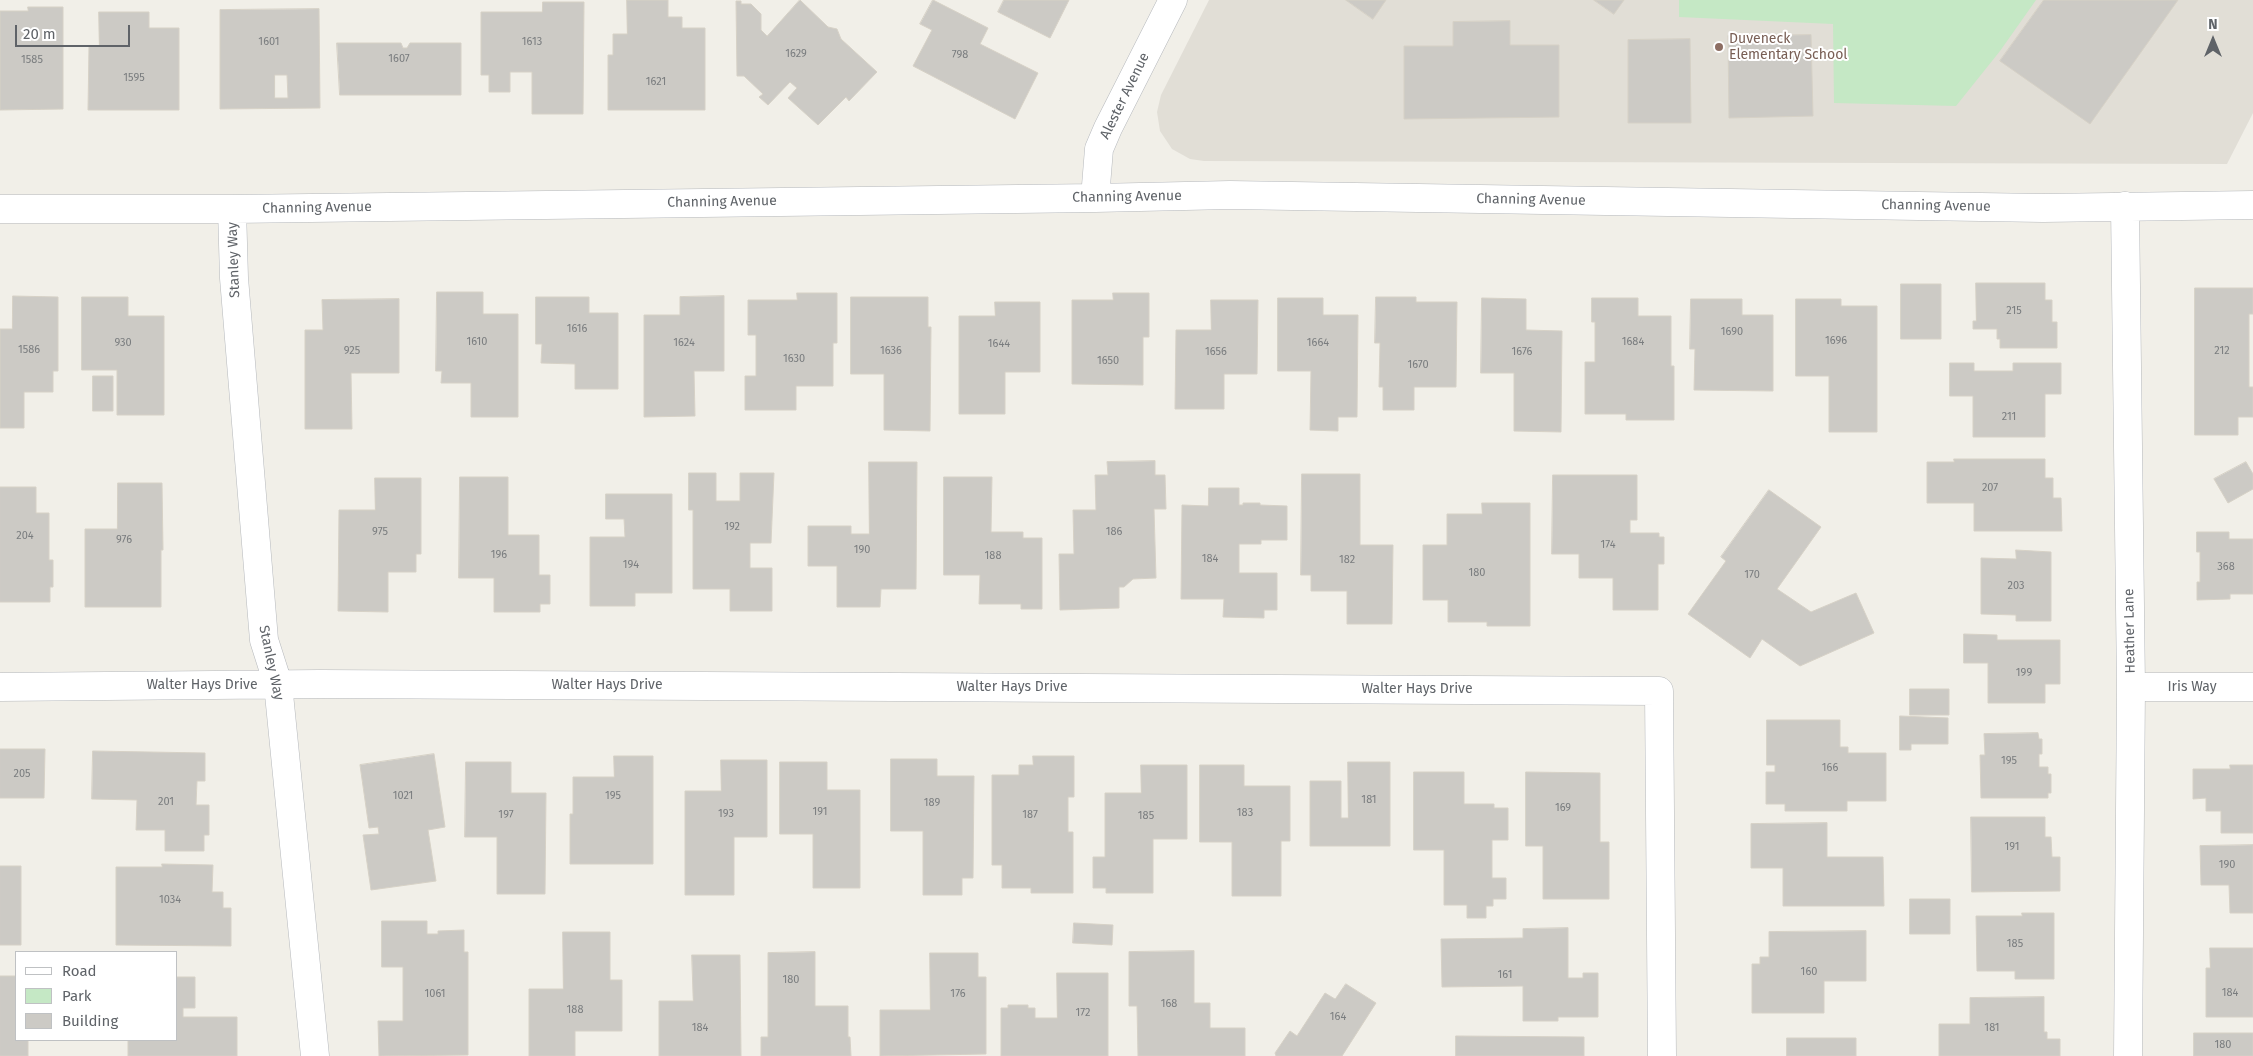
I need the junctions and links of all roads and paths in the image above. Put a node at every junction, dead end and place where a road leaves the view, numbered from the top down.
1 (1173, 0) edge
2 (1096, 198) junction
3 (2253, 205) edge
4 (2125, 206) junction
5 (0, 209) edge
6 (232, 209) junction
7 (278, 684) junction
8 (0, 687) edge
9 (2131, 687) junction
10 (2253, 687) edge
11 (315, 1056) edge
12 (1662, 1056) edge
13 (2128, 1056) edge

1 - 2 street, Alester Avenue
2 - 4 street, Channing Avenue
2 - 6 street, Channing Avenue
3 - 4 street, Channing Avenue
4 - 9 street, Heather Lane
5 - 6 street, Channing Avenue
6 - 7 street, Stanley Way
7 - 8 street, Walter Hays Drive
7 - 11 street, Stanley Way
7 - 12 street, Walter Hays Drive
9 - 10 street, Iris Way
9 - 13 street, Heather Lane

